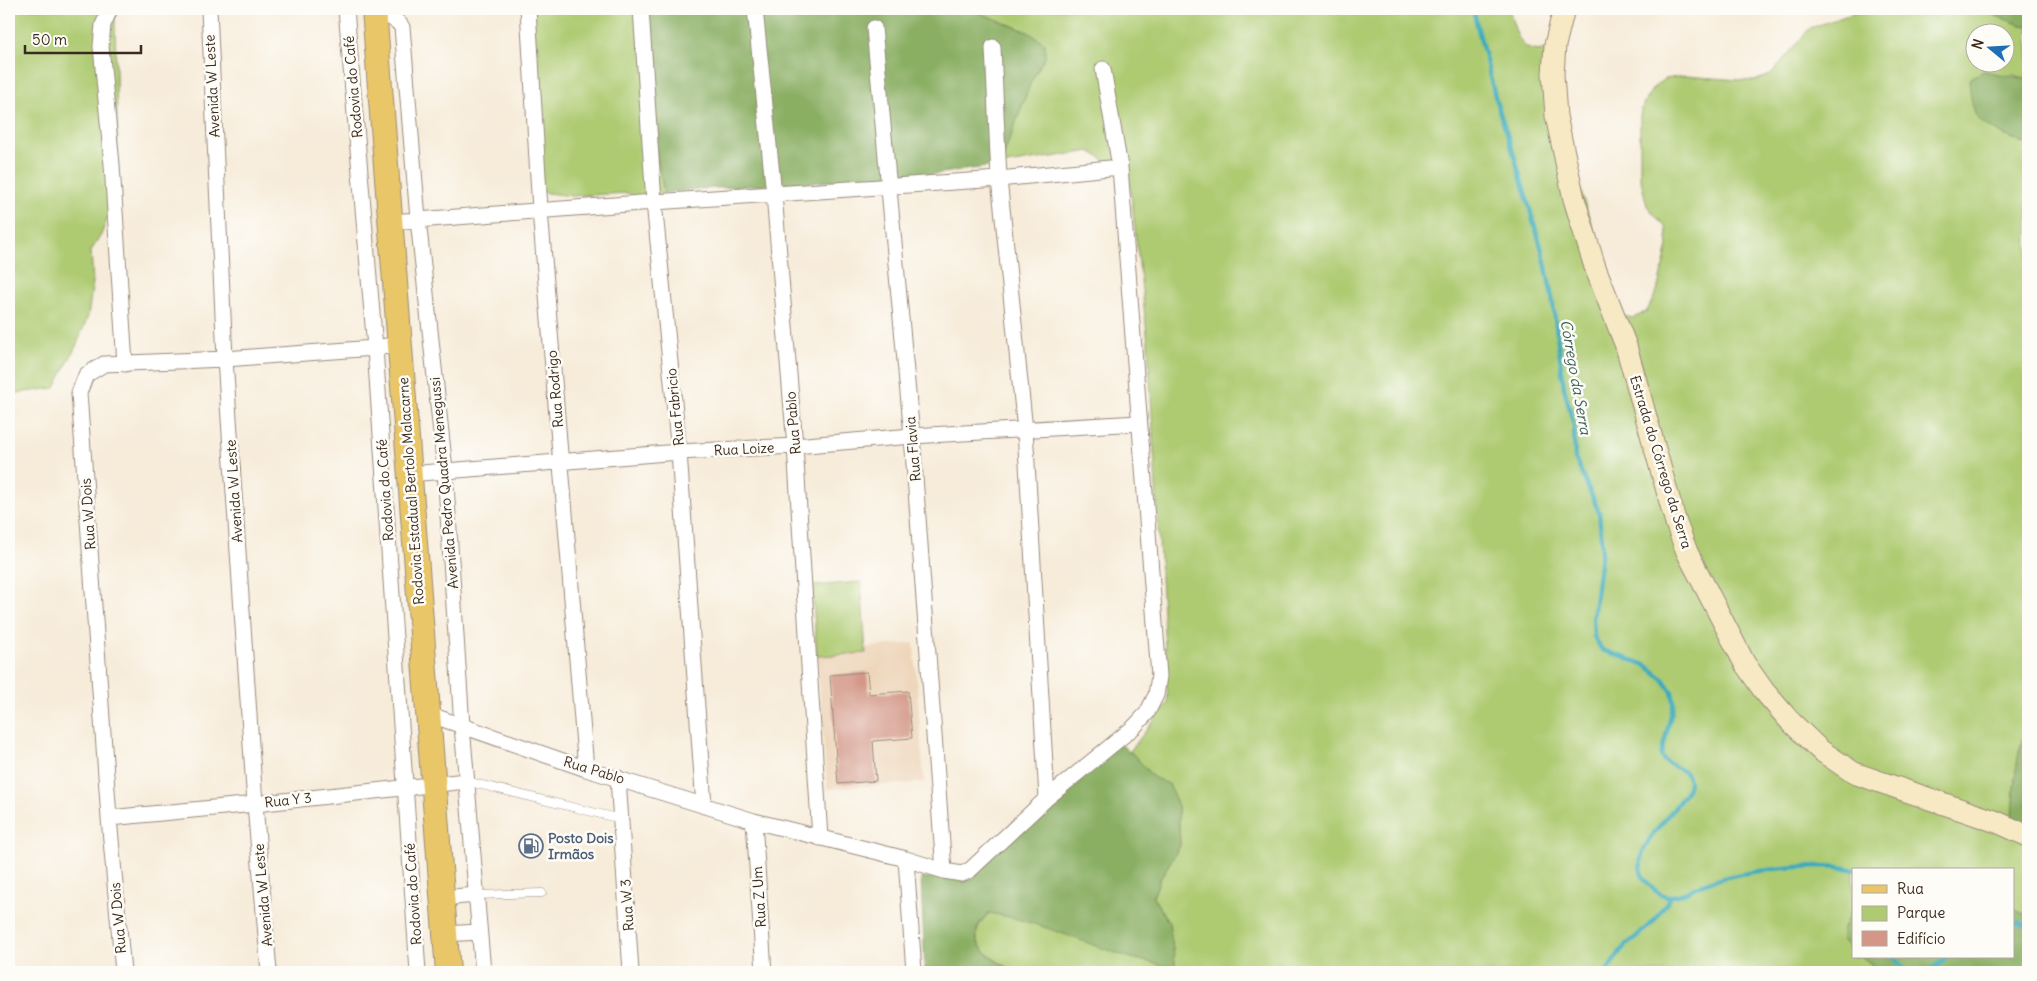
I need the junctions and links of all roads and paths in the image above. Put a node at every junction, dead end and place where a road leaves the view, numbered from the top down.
1 (110, 9) edge
2 (209, 9) edge
3 (346, 9) edge
4 (528, 9) edge
5 (641, 9) edge
6 (755, 9) edge
7 (1564, 9) edge
8 (374, 11) edge
9 (874, 28) dead end
10 (993, 47) dead end
11 (1103, 69) dead end
12 (1120, 167) junction
13 (999, 179) junction
14 (887, 186) junction
15 (774, 194) junction
16 (654, 202) junction
17 (540, 210) junction
18 (418, 219) junction
19 (391, 222) junction
20 (400, 344) junction
21 (375, 348) junction
22 (225, 359) junction
23 (125, 364) junction
24 (1139, 423) junction
25 (1024, 430) junction
26 (912, 436) junction
27 (795, 446) junction
28 (679, 452) junction
29 (561, 461) junction
30 (445, 470) junction
31 (409, 474) junction
32 (428, 714) junction
33 (462, 726) junction
34 (586, 769) junction
35 (618, 778) junction
36 (466, 781) junction
37 (434, 785) junction
38 (405, 788) junction
39 (1048, 798) junction
40 (255, 804) junction
41 (704, 806) junction
42 (109, 818) junction
43 (621, 819) junction
44 (754, 821) junction
45 (2028, 836) edge
46 (820, 838) junction
47 (906, 859) junction
48 (944, 871) junction
49 (542, 893) dead end
50 (476, 895) junction
51 (442, 898) junction
52 (479, 932) junction
53 (444, 934) junction
54 (123, 972) edge
55 (270, 972) edge
56 (418, 972) edge
57 (448, 972) edge
58 (483, 972) edge
59 (631, 972) edge
60 (764, 972) edge
61 (914, 972) edge

1 - 23 street
2 - 22 street, Avenida W Leste
3 - 21 street, Rodovia do Café
4 - 17 street, Rua Rodrigo
5 - 16 street, Rua Fabricio
6 - 15 street, Rua Pablo
7 - 45 street, Estrada do Córrego da Serra
8 - 18 street, Avenida Pedro Quadra Menegussi
8 - 19 main road, Rodovia Estadual Bertolo Malacarne
9 - 14 street, Rua Flavia
10 - 13 street
11 - 12 street, Rua Pablo
12 - 13 street
12 - 24 street, Rua Pablo
13 - 14 street
13 - 25 street
14 - 15 street
14 - 26 street, Rua Flavia
15 - 16 street
15 - 27 street, Rua Pablo
16 - 17 street
16 - 28 street, Rua Fabricio
17 - 18 street
17 - 29 street, Rua Rodrigo
18 - 19 street
18 - 30 street, Avenida Pedro Quadra Menegussi
19 - 20 main road, Rodovia Estadual Bertolo Malacarne
20 - 21 street, Rua W Dois
20 - 31 main road, Rodovia Estadual Bertolo Malacarne
21 - 22 street, Rua W Dois
21 - 38 street, Rodovia do Café
22 - 23 street, Rua W Dois
22 - 40 street, Avenida W Leste
23 - 42 street, Rua W Dois
24 - 25 street, Rua Loize
24 - 39 street, Rua Pablo
25 - 26 street, Rua Loize
25 - 39 street
26 - 27 street, Rua Loize
26 - 48 street, Rua Flavia
27 - 28 street, Rua Loize
27 - 46 street, Rua Pablo
28 - 29 street, Rua Loize
28 - 41 street, Rua Fabricio
29 - 30 street, Rua Loize
29 - 34 street, Rua Rodrigo
30 - 31 street, Rua Loize
30 - 33 street, Avenida Pedro Quadra Menegussi
31 - 32 main road, Rodovia Estadual Bertolo Malacarne
32 - 33 street, Rua Pablo
32 - 37 main road, Rodovia Estadual Bertolo Malacarne
33 - 34 street, Rua Pablo
33 - 36 street, Avenida Pedro Quadra Menegussi
34 - 35 street, Rua Pablo
35 - 41 street, Rua Pablo
35 - 43 street, Rua W 3
36 - 37 street, Rua Y 3
36 - 43 lane
36 - 50 street, Avenida Pedro Quadra Menegussi
37 - 38 street, Rua Y 3
37 - 51 main road, Rodovia Estadual Bertolo Malacarne
38 - 40 street, Rua Y 3
38 - 56 street, Rodovia do Café
39 - 48 street, Rua Pablo
40 - 42 street, Rua Y 3
40 - 55 street, Avenida W Leste
41 - 44 street, Rua Pablo
42 - 54 street, Rua W Dois
43 - 59 street, Rua W 3
44 - 46 street, Rua Pablo
44 - 60 street, Rua Z Um
46 - 47 street, Rua Pablo
47 - 48 street, Rua Pablo
47 - 61 street
49 - 50 lane
50 - 51 street
50 - 52 street, Avenida Pedro Quadra Menegussi
51 - 53 main road, Rodovia Estadual Bertolo Malacarne
52 - 53 street
52 - 58 street, Avenida Pedro Quadra Menegussi
53 - 57 main road, Rodovia Estadual Bertolo Malacarne

